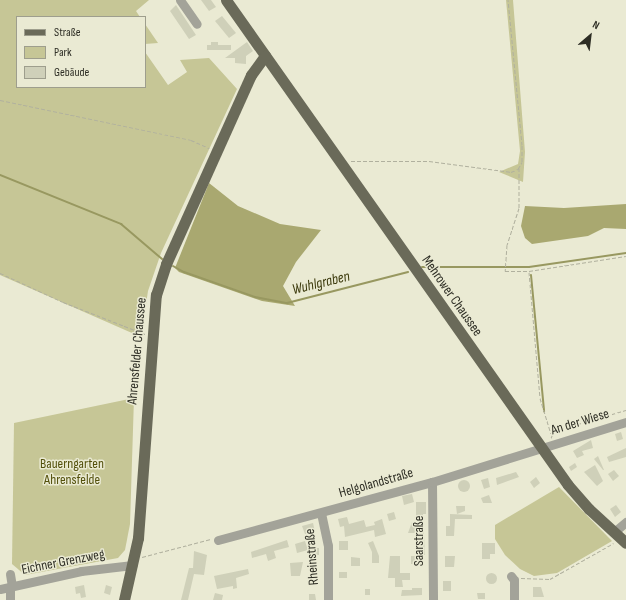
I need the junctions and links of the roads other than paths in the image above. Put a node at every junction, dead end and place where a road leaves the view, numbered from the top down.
1 (180, 0) edge
2 (226, 0) edge
3 (197, 24) dead end
4 (265, 56) junction
5 (626, 422) edge
6 (542, 448) junction
7 (432, 482) junction
8 (321, 513) junction
9 (626, 522) edge
10 (620, 537) edge
11 (218, 540) road end
12 (133, 562) junction
13 (10, 574) dead end
14 (513, 578) road end
15 (11, 586) junction
16 (0, 589) edge
17 (10, 600) edge
18 (124, 600) edge
19 (328, 600) edge
20 (433, 600) edge
21 (514, 600) edge

1 - 3 street
2 - 4 main road, Mehrower Chaussee
4 - 6 main road, Mehrower Chaussee
4 - 12 main road, Ahrensfelder Chaussee
5 - 6 street, An der Wiese
6 - 7 street, Helgolandstraße
6 - 10 main road, Mehrower Chaussee
7 - 8 street, Helgolandstraße
7 - 20 street, Saarstraße
8 - 11 street, Helgolandstraße
8 - 19 street, Rheinstraße
9 - 10 street
12 - 15 street, Eichner Grenzweg
12 - 18 main road, Ahrensfelder Chaussee
13 - 15 street
14 - 21 street
15 - 16 street, Eichner Grenzweg
15 - 17 street

